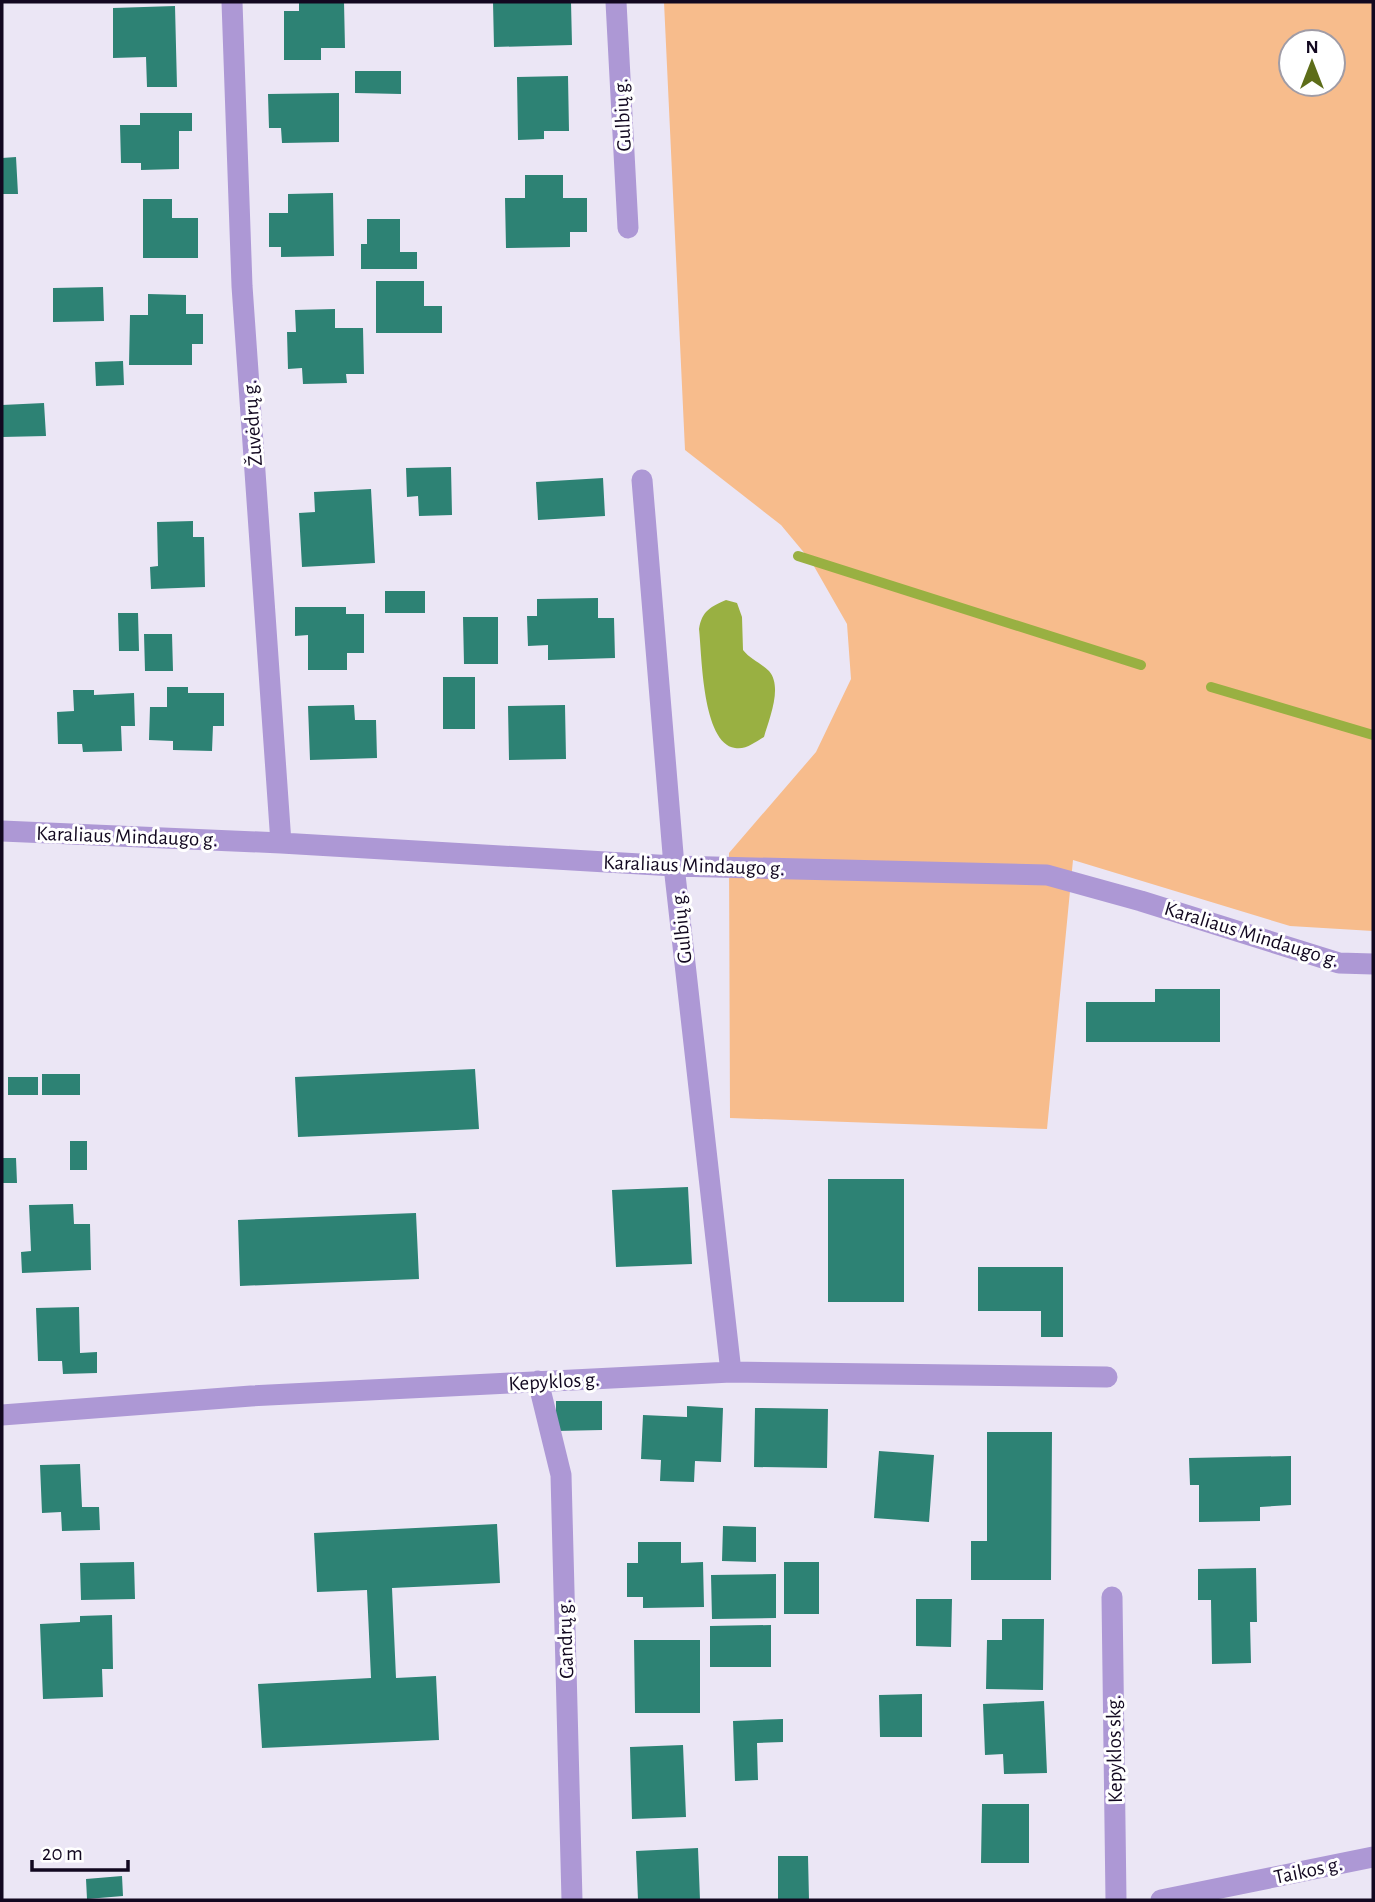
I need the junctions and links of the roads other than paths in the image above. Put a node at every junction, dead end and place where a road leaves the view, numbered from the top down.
1 (232, 2) edge
2 (616, 2) edge
3 (628, 228) dead end
4 (642, 480) dead end
5 (2, 831) edge
6 (281, 843) junction
7 (674, 866) junction
8 (1373, 964) edge
9 (731, 1372) junction
10 (1107, 1377) dead end
11 (538, 1381) junction
12 (2, 1415) edge
13 (1112, 1597) dead end
14 (1373, 1857) edge
15 (572, 1900) edge
16 (1116, 1900) edge
17 (1161, 1900) edge

1 - 6 street, Žuvėdrų g.
2 - 3 street, Gulbių g.
4 - 7 street, Gulbių g.
5 - 6 street, Karaliaus Mindaugo g.
6 - 7 street, Karaliaus Mindaugo g.
7 - 8 street, Karaliaus Mindaugo g.
7 - 9 street, Gulbių g.
9 - 10 street, Kepyklos g.
9 - 11 street, Kepyklos g.
11 - 12 street, Kepyklos g.
11 - 15 street, Gandrų g.
13 - 16 street, Kepyklos skg.
14 - 17 street, Taikos g.

